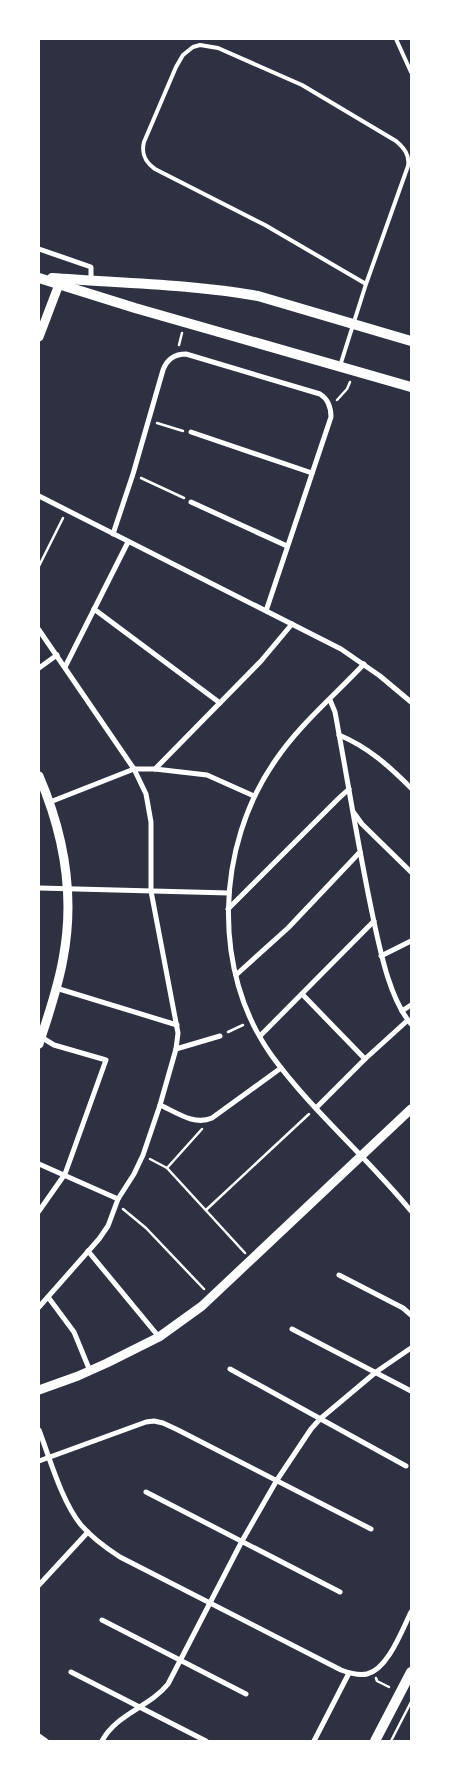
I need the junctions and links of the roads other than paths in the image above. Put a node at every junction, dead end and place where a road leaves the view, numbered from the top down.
1 (396, 39) edge
2 (411, 72) edge
3 (39, 249) edge
4 (39, 278) edge
5 (91, 281) junction
6 (60, 282) junction
7 (366, 284) junction
8 (353, 323) junction
9 (39, 337) edge
10 (411, 341) edge
11 (340, 366) junction
12 (411, 387) edge
13 (191, 432) road end
14 (312, 473) junction
15 (39, 496) edge
16 (191, 502) road end
17 (113, 534) junction
18 (128, 542) junction
19 (287, 546) junction
20 (94, 609) junction
21 (266, 611) junction
22 (292, 624) junction
23 (39, 630) edge
24 (57, 656) junction
25 (364, 664) junction
26 (65, 667) junction
27 (39, 668) edge
28 (330, 700) junction
29 (411, 702) edge
30 (220, 703) junction
31 (339, 735) junction
32 (134, 769) junction
33 (155, 769) junction
34 (39, 776) edge
35 (411, 788) edge
36 (349, 789) junction
37 (254, 796) junction
38 (50, 802) junction
39 (353, 812) junction
40 (360, 852) junction
41 (411, 872) edge
42 (39, 888) edge
43 (68, 889) junction
44 (151, 891) junction
45 (229, 894) junction
46 (228, 909) junction
47 (374, 921) junction
48 (411, 941) edge
49 (381, 956) junction
50 (236, 975) junction
51 (56, 988) junction
52 (302, 994) junction
53 (411, 1005) edge
54 (402, 1011) junction
55 (410, 1022) edge
56 (177, 1025) junction
57 (220, 1036) road end
58 (260, 1036) junction
59 (40, 1039) edge
60 (176, 1049) junction
61 (365, 1059) junction
62 (282, 1068) junction
63 (160, 1105) junction
64 (316, 1108) junction
65 (411, 1109) edge
66 (361, 1156) junction
67 (39, 1164) edge
68 (65, 1174) junction
69 (117, 1201) junction
70 (39, 1210) edge
71 (411, 1210) edge
72 (88, 1251) junction
73 (339, 1275) dead end
74 (48, 1297) junction
75 (39, 1307) edge
76 (411, 1315) edge
77 (292, 1329) dead end
78 (159, 1337) junction
79 (411, 1348) edge
80 (230, 1369) dead end
81 (90, 1371) junction
82 (376, 1372) junction
83 (39, 1390) edge
84 (411, 1391) edge
85 (320, 1419) junction
86 (39, 1430) edge
87 (49, 1457) junction
88 (39, 1461) edge
89 (406, 1466) dead end
90 (276, 1480) junction
91 (146, 1492) dead end
92 (371, 1529) dead end
93 (88, 1532) junction
94 (242, 1541) junction
95 (39, 1585) edge
96 (340, 1592) dead end
97 (210, 1603) junction
98 (411, 1612) edge
99 (102, 1620) dead end
100 (180, 1660) junction
101 (71, 1672) dead end
102 (411, 1672) edge
103 (349, 1673) junction
104 (246, 1694) dead end
105 (140, 1707) junction
106 (39, 1736) edge
107 (46, 1741) edge
108 (102, 1741) edge
109 (206, 1741) edge
110 (314, 1741) edge
111 (375, 1741) edge

1 - 2 lane
3 - 5 street
4 - 6 main road
5 - 6 main road
5 - 8 main road
6 - 9 street
6 - 11 main road
7 - 7 lane
7 - 8 lane
8 - 10 main road
8 - 11 lane
11 - 12 main road
13 - 14 street
14 - 17 street
14 - 19 street
15 - 17 street
16 - 19 street
17 - 18 street
18 - 20 street
18 - 21 street
19 - 21 street
20 - 26 street
20 - 30 street
21 - 22 street
22 - 25 street
22 - 30 street
23 - 24 street
24 - 26 street
24 - 27 street
25 - 28 street
25 - 29 street
26 - 32 street
28 - 31 street
28 - 37 street
30 - 33 street
31 - 35 street
31 - 36 street
32 - 33 street
32 - 38 street
32 - 44 street
33 - 37 street
34 - 38 street
36 - 39 street
36 - 46 street
37 - 45 street
38 - 43 street
39 - 40 street
39 - 41 street
40 - 47 street
40 - 50 street
42 - 43 street
43 - 44 street
43 - 51 street
44 - 45 street
44 - 56 street
45 - 46 street
46 - 50 street
47 - 49 street
47 - 52 street
48 - 49 street
49 - 54 street
50 - 58 street
51 - 56 street
51 - 59 street
52 - 58 street
52 - 61 street
53 - 54 street
54 - 55 street
55 - 61 street
56 - 60 street
57 - 60 street
58 - 62 street
59 - 68 street
60 - 63 street
61 - 64 street
62 - 63 street
62 - 64 street
63 - 69 street
64 - 66 street
65 - 66 street
66 - 71 street
66 - 78 street
67 - 68 street
68 - 69 street
68 - 70 street
69 - 72 street
72 - 74 street
72 - 78 street
73 - 76 street
74 - 75 street
74 - 81 street
77 - 82 street
78 - 81 street
79 - 82 street
80 - 85 street
81 - 83 street
82 - 84 street
82 - 85 street
85 - 89 street
85 - 90 street
86 - 87 street
87 - 88 street
87 - 90 street
87 - 93 street
90 - 92 street
90 - 94 street
91 - 94 street
93 - 95 street
93 - 97 street
94 - 96 street
94 - 97 street
97 - 100 street
97 - 103 street
98 - 103 street
99 - 100 street
100 - 104 street
100 - 105 street
101 - 105 street
102 - 111 main road
103 - 110 street
105 - 108 street
105 - 109 street
106 - 107 street

